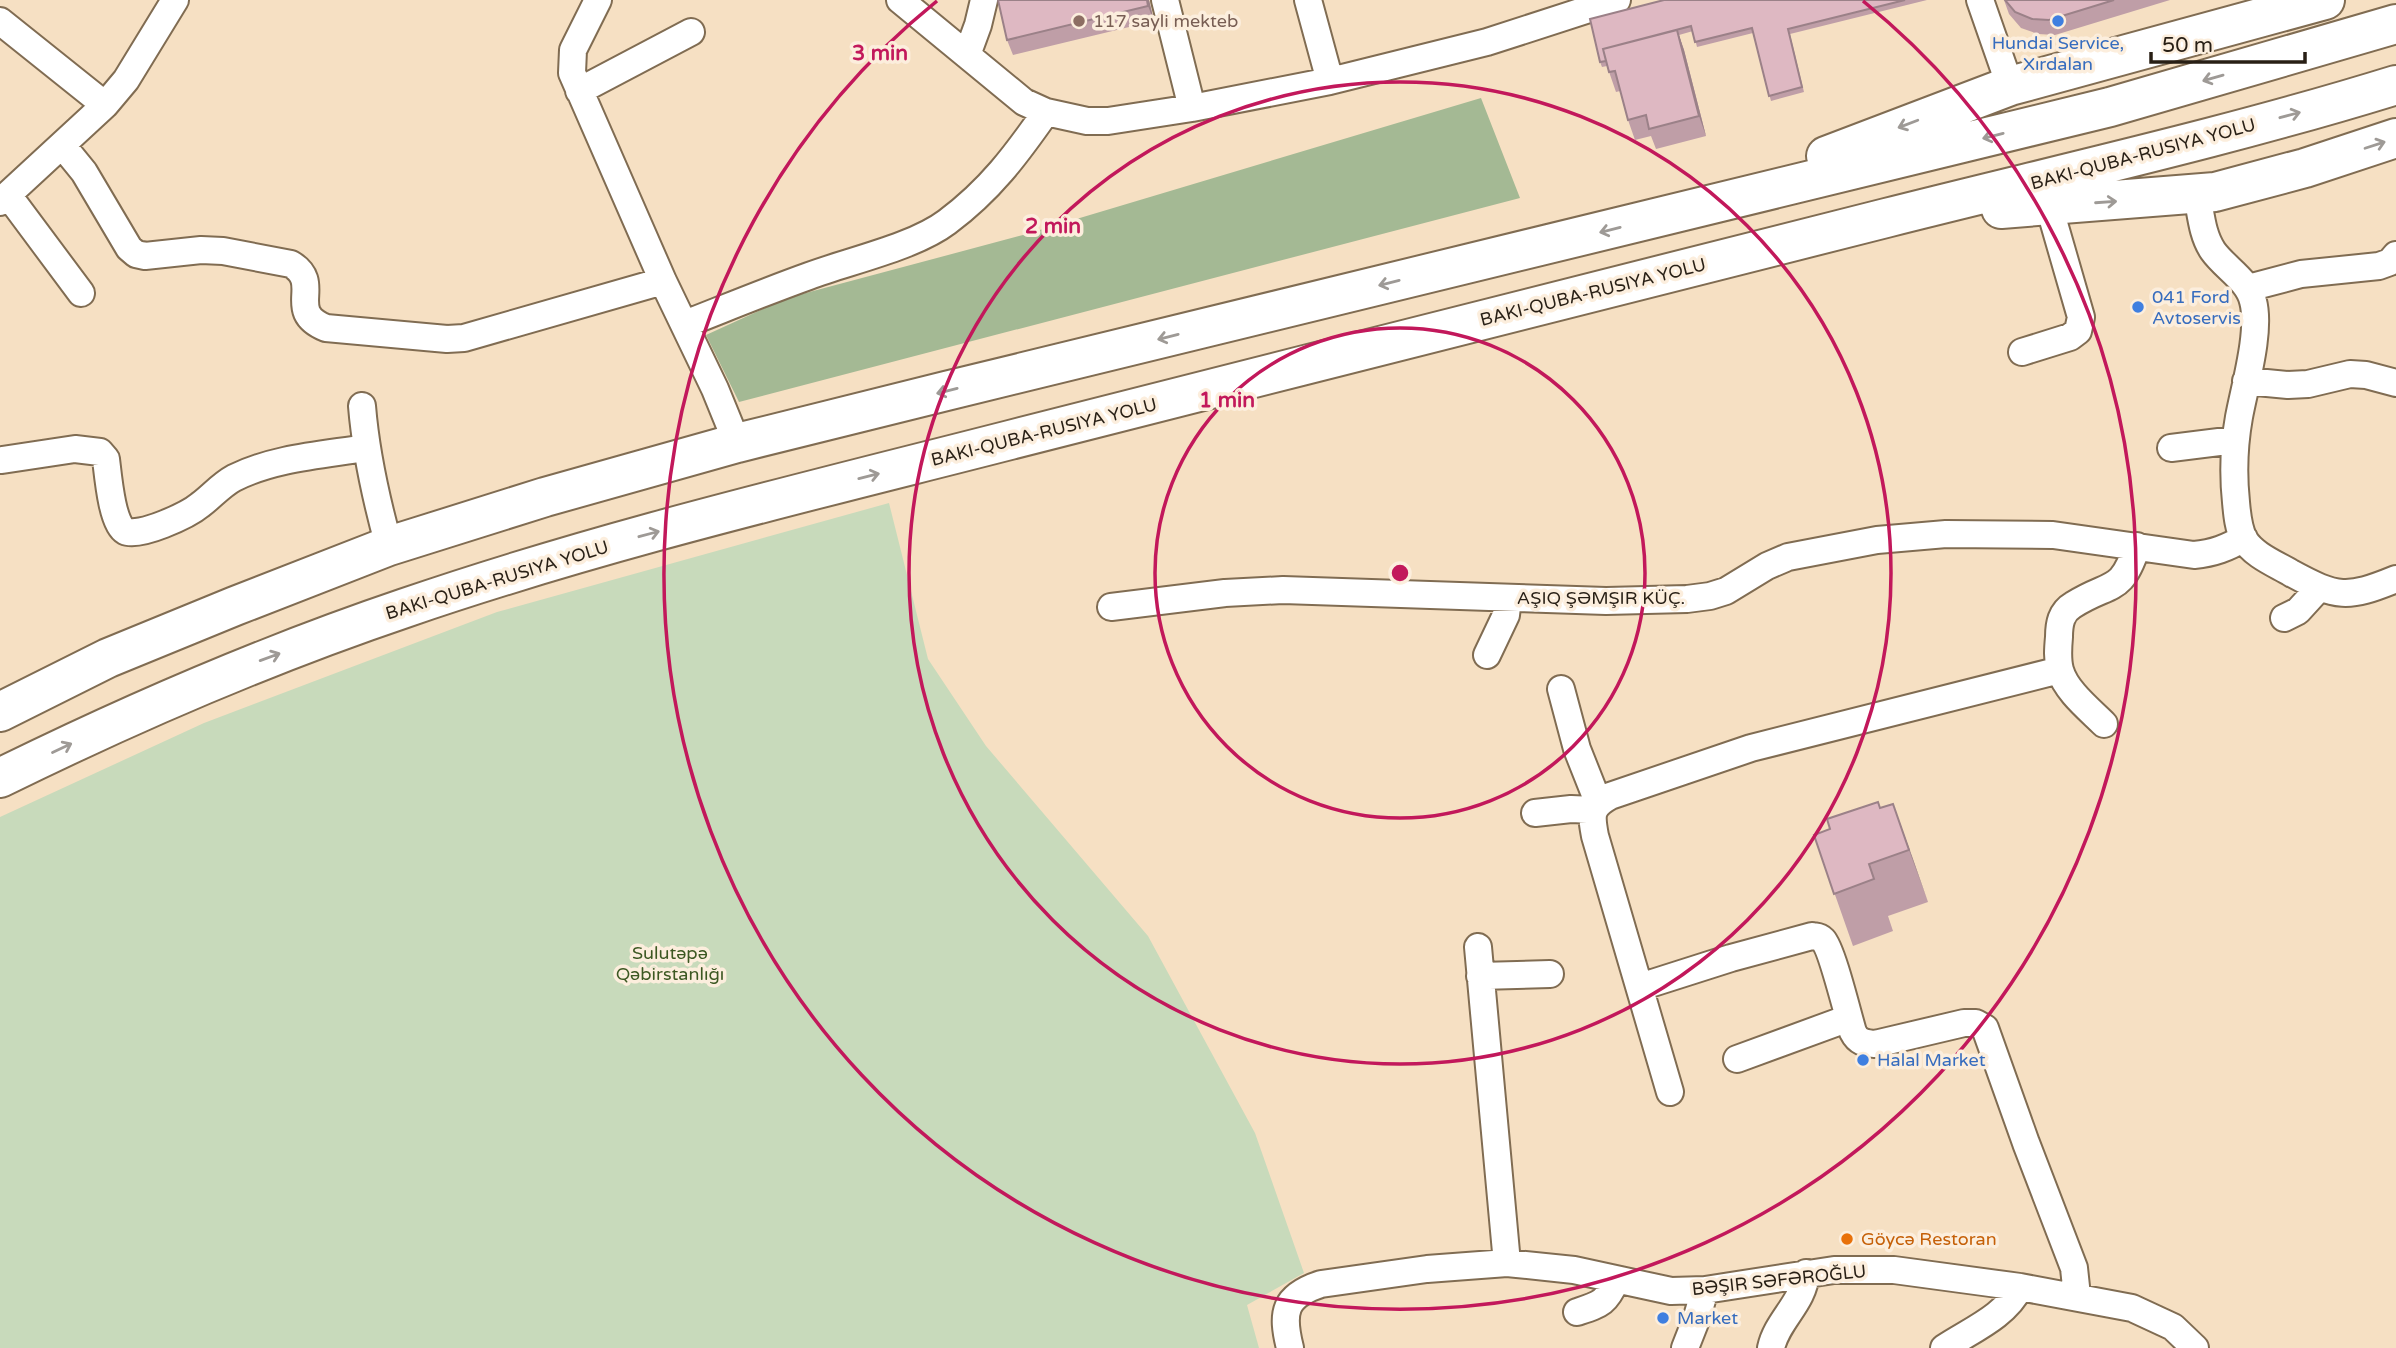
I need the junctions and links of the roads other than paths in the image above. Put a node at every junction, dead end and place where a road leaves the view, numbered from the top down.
1 (11, 0) edge
2 (175, 0) edge
3 (598, 0) edge
4 (900, 0) edge
5 (984, 0) edge
6 (1165, 0) edge
7 (1308, 0) edge
8 (1617, 0) edge
9 (1980, 0) edge
10 (2325, 0) edge
11 (0, 12) edge
12 (0, 21) edge
13 (2396, 24) edge
14 (691, 32) dead end
15 (967, 55) junction
16 (1330, 81) junction
17 (2396, 85) edge
18 (2011, 86) junction
19 (579, 91) junction
20 (105, 105) junction
21 (1192, 108) junction
22 (1046, 112) junction
23 (2396, 138) edge
24 (62, 145) junction
25 (2197, 195) junction
26 (4, 199) edge
27 (2049, 205) junction
28 (1677, 214) junction
29 (1891, 216) junction
30 (2396, 255) edge
31 (663, 281) junction
32 (2248, 288) junction
33 (81, 293) dead end
34 (685, 324) junction
35 (2022, 352) dead end
36 (2246, 381) junction
37 (2396, 383) edge
38 (362, 406) dead end
39 (2235, 440) junction
40 (737, 443) junction
41 (365, 448) junction
42 (2171, 448) dead end
43 (2, 460) dead end
44 (2244, 538) junction
45 (389, 546) junction
46 (2137, 546) junction
47 (2396, 579) edge
48 (2319, 588) junction
49 (1508, 598) junction
50 (1111, 607) dead end
51 (2284, 618) dead end
52 (1487, 655) dead end
53 (2060, 670) junction
54 (1561, 689) dead end
55 (0, 712) edge
56 (2104, 724) dead end
57 (0, 778) edge
58 (1596, 806) junction
59 (1535, 813) dead end
60 (1478, 947) dead end
61 (1550, 974) dead end
62 (1480, 976) junction
63 (1640, 986) junction
64 (1849, 1018) junction
65 (1737, 1059) dead end
66 (1670, 1092) dead end
67 (1507, 1263) junction
68 (1805, 1273) junction
69 (1616, 1280) junction
70 (2020, 1287) junction
71 (1705, 1290) junction
72 (2077, 1296) junction
73 (1577, 1312) dead end
74 (1290, 1348) edge
75 (1685, 1348) edge
76 (1771, 1348) edge
77 (1944, 1348) edge
78 (2195, 1348) edge

1 - 11 street
2 - 20 street
3 - 19 street
4 - 15 street
5 - 15 street
6 - 21 street
7 - 16 street
8 - 16 street
9 - 18 street
10 - 18 highway
12 - 20 street
13 -> 28 highway
14 - 19 street
15 - 22 street
16 - 21 street
29 -> 17 highway
18 -> 28 highway
19 - 31 street
20 - 24 street
21 - 22 street
22 - 34 street
25 -> 23 highway
24 - 26 street
24 - 31 street
27 -> 25 highway
25 - 32 street
26 - 33 street
27 - 29 highway
27 - 35 street
28 -> 40 highway
57 -> 29 highway
30 - 32 street
31 - 34 street
32 - 36 street
34 - 40 street
36 - 37 street
36 - 39 street
38 - 41 street
39 - 42 street
39 - 44 street
40 - 45 highway
41 - 43 street
41 - 45 street
44 - 46 street
44 - 48 street
45 - 55 highway
46 - 49 street
46 - 53 street
47 - 48 street
48 - 51 street
49 - 50 street
49 - 52 street
53 - 56 street
53 - 58 street
54 - 58 street
58 - 59 street
58 - 63 street
60 - 62 street
61 - 62 street
62 - 67 street
63 - 64 street
63 - 66 street
64 - 65 street
64 - 72 street
67 - 69 street, BƏŞIR SƏFƏROĞLU
67 - 74 street, BƏŞIR SƏFƏROĞLU
68 - 70 street, BƏŞIR SƏFƏROĞLU
68 - 71 street, BƏŞIR SƏFƏROĞLU
68 - 76 street
69 - 71 street, BƏŞIR SƏFƏROĞLU
69 - 73 street
70 - 72 street, BƏŞIR SƏFƏROĞLU
70 - 77 street
71 - 75 street
72 - 78 street, BƏŞIR SƏFƏROĞLU

